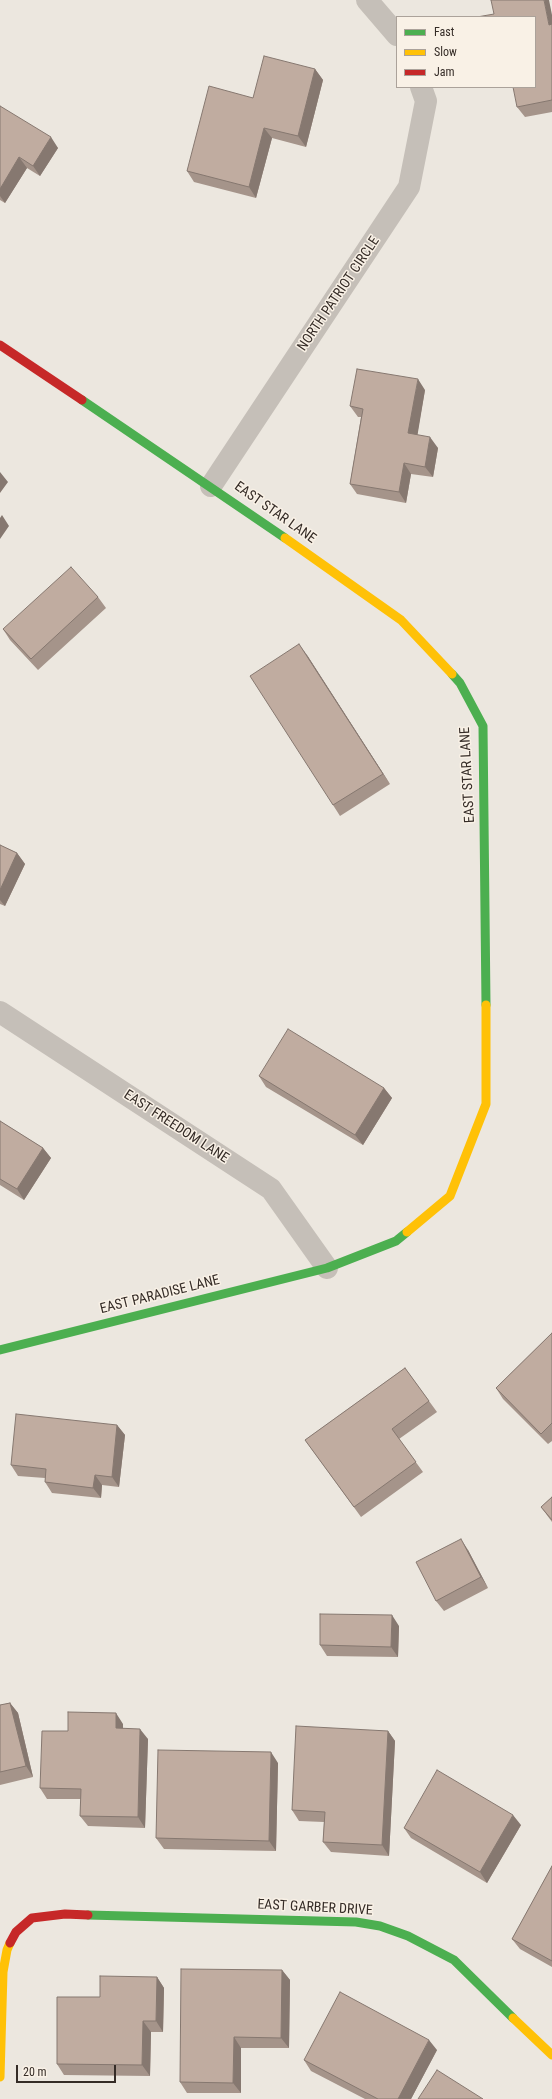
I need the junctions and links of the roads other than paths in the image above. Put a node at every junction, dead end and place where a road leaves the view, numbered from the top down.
1 (368, 0) edge
2 (396, 34) edge
3 (421, 88) edge
4 (0, 345) edge
5 (211, 486) junction
6 (0, 1012) edge
7 (327, 1268) junction
8 (0, 1350) edge
9 (552, 2055) edge
10 (0, 2077) edge

1 - 2 street
3 - 5 street, NORTH PATRIOT CIRCLE
4 - 5 street, EAST STAR LANE
5 - 7 street, EAST STAR LANE
6 - 7 street, EAST FREEDOM LANE
7 - 8 street, EAST PARADISE LANE
9 - 10 street, EAST GARBER DRIVE

